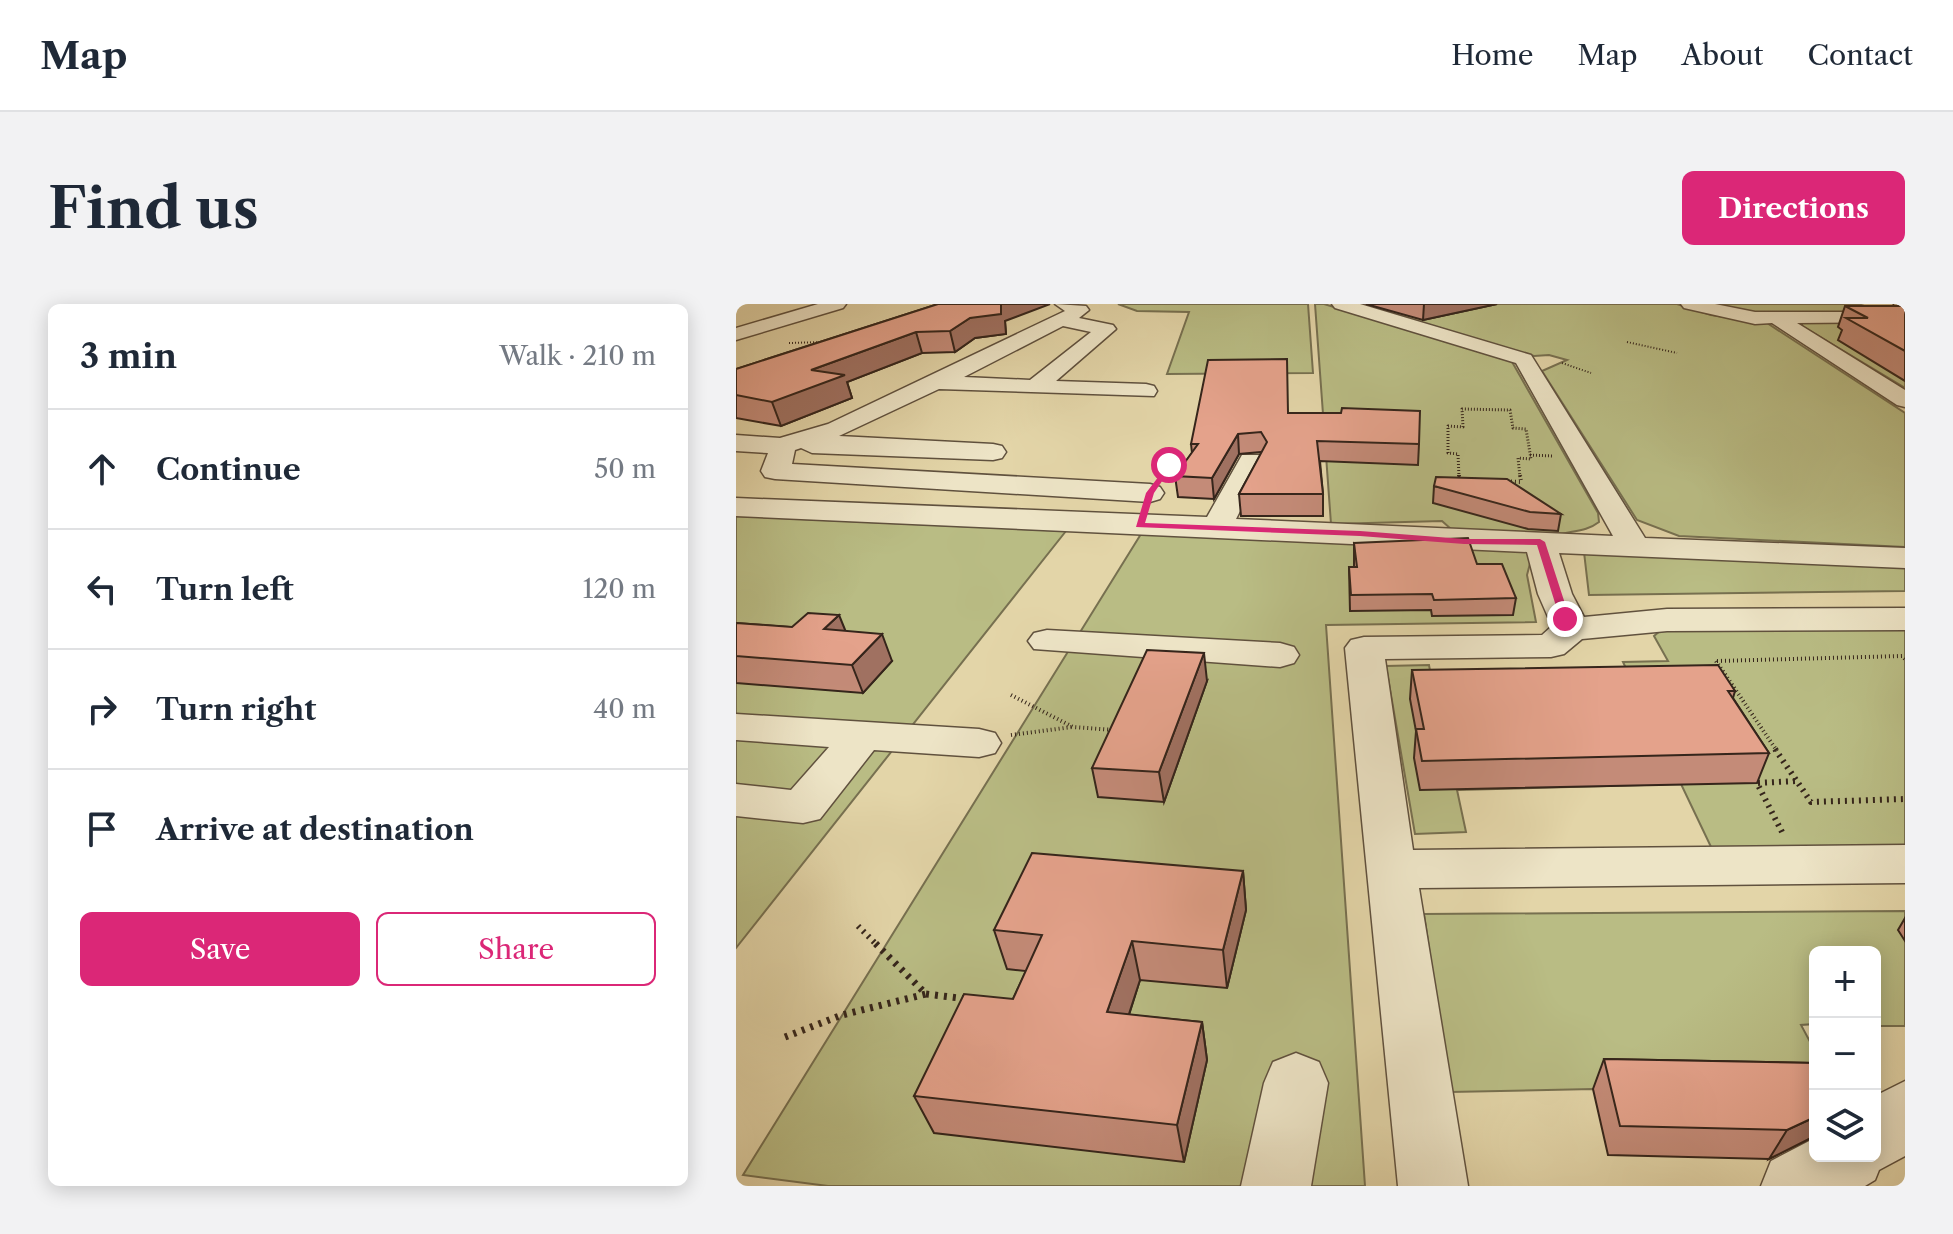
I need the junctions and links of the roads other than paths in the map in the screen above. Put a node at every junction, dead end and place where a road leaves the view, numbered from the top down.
1 (837, 304) edge
2 (1341, 304) edge
3 (1690, 304) edge
4 (1864, 304) edge
5 (1062, 312) edge
6 (1905, 317) edge
7 (1776, 318) junction
8 (736, 334) edge
9 (935, 383) junction
10 (1000, 385) junction
11 (1035, 387) junction
12 (1146, 391) dead end
13 (1905, 400) edge
14 (967, 411) dead end
15 (736, 443) edge
16 (782, 452) junction
17 (993, 452) dead end
18 (1252, 461) dead end
19 (736, 507) edge
20 (1139, 525) junction
21 (1216, 528) junction
22 (1540, 542) junction
23 (1634, 545) junction
24 (1905, 558) edge
25 (1905, 619) edge
26 (1572, 629) junction
27 (1047, 641) dead end
28 (1280, 655) dead end
29 (736, 727) edge
30 (863, 735) junction
31 (992, 739) road end
32 (736, 800) edge
33 (1905, 864) edge
34 (1390, 869) junction
35 (1296, 1083) dead end
36 (1905, 1112) edge
37 (1881, 1134) edge
38 (1840, 1162) edge
39 (1276, 1186) edge
40 (1433, 1186) edge
41 (1796, 1186) edge

1 - 8 street
2 - 23 street
3 - 7 street
4 - 6 street
5 - 9 street
5 - 11 street
6 - 7 street
7 - 13 street
9 - 10 street
9 - 16 street
10 - 11 street
10 - 14 street
11 - 12 street
15 - 16 street
16 - 17 street
16 - 20 street
18 - 21 street
19 - 20 street
20 - 21 street
21 - 22 street
22 - 23 street
22 - 26 street
23 - 24 street
25 - 26 street
26 - 34 street
27 - 28 street
29 - 30 street
30 - 31 street
30 - 32 street
33 - 34 street
34 - 40 street
35 - 39 street
36 - 37 street
38 - 41 street

